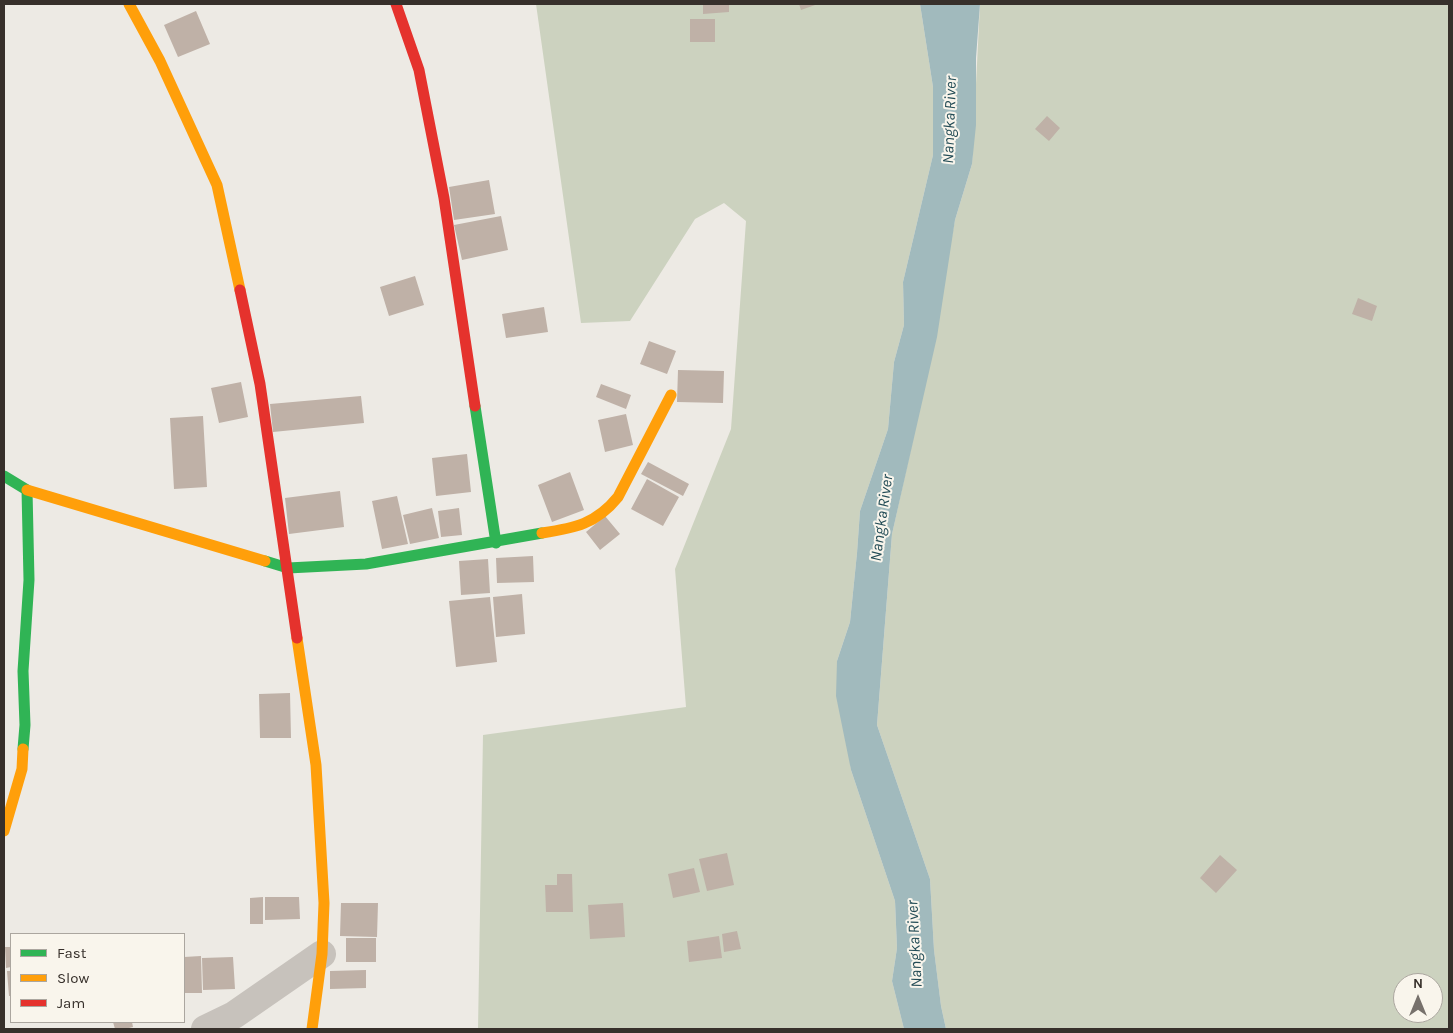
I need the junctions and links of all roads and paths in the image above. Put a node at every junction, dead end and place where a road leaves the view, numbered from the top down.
1 (129, 4) edge
2 (396, 4) edge
3 (671, 395) dead end
4 (4, 476) edge
5 (28, 490) junction
6 (496, 543) junction
7 (288, 568) junction
8 (4, 830) edge
9 (322, 954) junction
10 (205, 1029) edge
11 (312, 1029) edge

1 - 7 street
2 - 6 street
3 - 6 street
4 - 5 street
5 - 7 street
5 - 8 street
6 - 7 street
7 - 9 street
9 - 10 street
9 - 11 street

